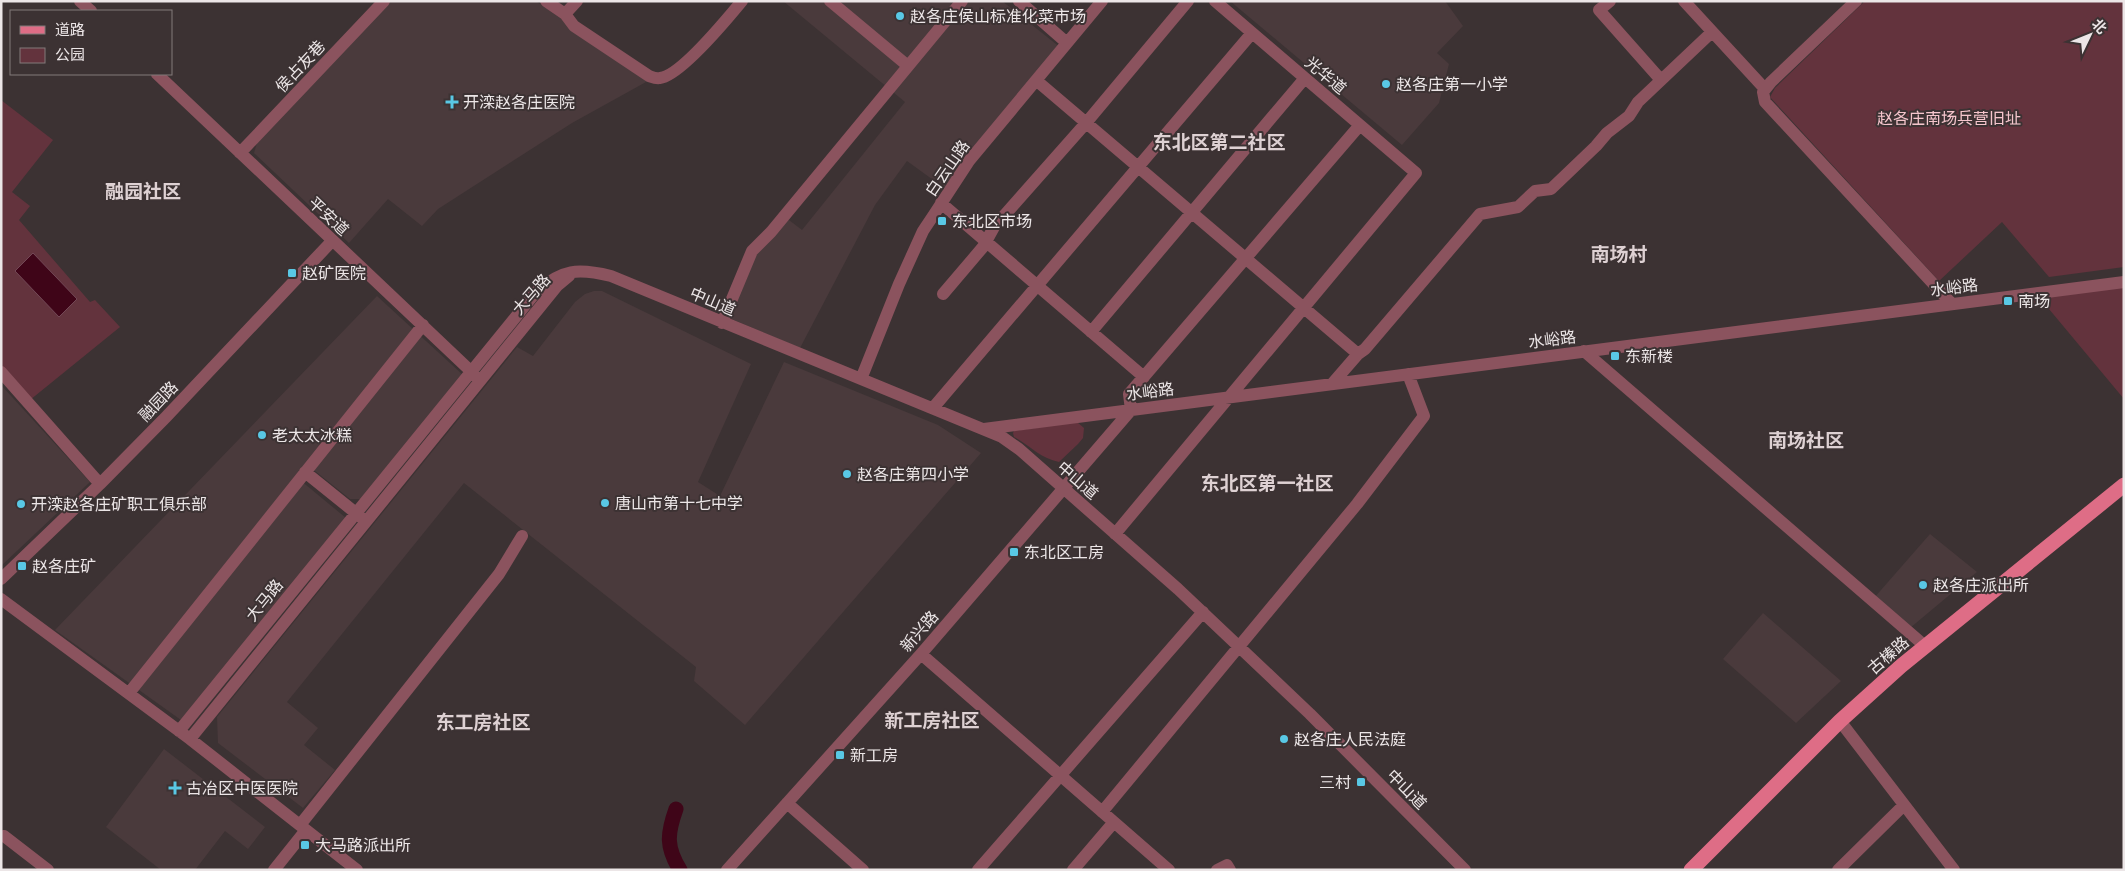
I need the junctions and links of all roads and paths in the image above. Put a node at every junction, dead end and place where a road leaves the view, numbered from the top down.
1 (80, 1) edge
2 (384, 1) edge
3 (546, 1) edge
4 (577, 1) edge
5 (742, 1) edge
6 (830, 1) edge
7 (962, 1) edge
8 (1019, 1) edge
9 (1102, 1) edge
10 (1188, 1) edge
11 (1215, 1) edge
12 (1610, 1) edge
13 (1684, 1) edge
14 (1856, 1) edge
15 (90, 10) edge
16 (565, 14) junction
17 (1712, 32) junction
18 (1252, 33) junction
19 (1067, 43) junction
20 (908, 66) junction
21 (157, 75) edge
22 (1305, 78) junction
23 (1661, 80) junction
24 (1037, 81) junction
25 (1766, 89) junction
26 (1086, 123) junction
27 (1360, 125) junction
28 (240, 154) junction
29 (1138, 167) junction
30 (941, 203) junction
31 (1192, 212) junction
32 (332, 241) junction
33 (986, 242) junction
34 (1246, 258) junction
35 (572, 273) joint
36 (2124, 282) edge
37 (1038, 285) junction
38 (943, 294) dead end
39 (1952, 304) junction
40 (1304, 308) junction
41 (722, 322) junction
42 (423, 325) junction
43 (1092, 332) junction
44 (1584, 352) junction
45 (1358, 354) junction
46 (1, 372) edge
47 (1408, 374) junction
48 (476, 376) junction
49 (1144, 377) junction
50 (861, 380) junction
51 (1332, 384) junction
52 (1229, 397) junction
53 (933, 408) junction
54 (1131, 410) junction
55 (984, 429) junction
56 (306, 472) junction
57 (100, 484) junction
58 (2124, 485) edge
59 (1064, 490) junction
60 (361, 517) junction
61 (1115, 534) junction
62 (522, 536) dead end
63 (1, 579) edge
64 (1, 599) edge
65 (1203, 612) junction
66 (1925, 646) junction
67 (1240, 647) junction
68 (921, 654) junction
69 (128, 693) junction
70 (1840, 721) junction
71 (179, 731) junction
72 (190, 739) junction
73 (1061, 776) junction
74 (787, 803) junction
75 (1904, 804) junction
76 (1102, 812) junction
77 (1114, 822) junction
78 (303, 827) junction
79 (4, 836) dead end
80 (48, 870) edge
81 (274, 870) edge
82 (358, 870) edge
83 (728, 870) edge
84 (863, 870) edge
85 (978, 870) edge
86 (1074, 870) edge
87 (1169, 870) edge
88 (1217, 870) edge
89 (1230, 870) edge
90 (1465, 870) edge
91 (1691, 870) edge
92 (1838, 870) edge
93 (1954, 870) edge

1 - 15 street
2 - 28 street, 侯占友巷
3 - 16 street
4 - 16 street
5 - 16 street
6 - 20 street
7 - 20 street
8 - 19 street
9 - 19 street, 白云山路
10 - 26 street
11 - 18 street, 光华道
12 - 23 street
13 - 17 street
14 - 25 street
17 - 23 street
17 - 25 street
18 - 22 street, 光华道
18 - 29 street
19 - 24 street, 白云山路
20 - 41 street
21 - 28 street, 平安道
22 - 27 street, 光华道
22 - 31 street
23 - 45 street
24 - 26 street
24 - 30 street, 白云山路
25 - 39 street
26 - 29 street
26 - 33 street
27 - 34 street
27 - 40 street, 光华道
28 - 32 street, 平安道
29 - 31 street
29 - 37 street
30 - 33 street
30 - 50 street, 白云山路
31 - 34 street
31 - 43 street
32 - 42 street, 平安道
32 - 57 street, 融园路
33 - 37 street
33 - 38 street
34 - 40 street
34 - 49 street
35 - 41 street, 中山道
35 - 48 street, 大马路
36 - 39 street, 水峪路
37 - 43 street
37 - 53 street
39 - 44 street, 水峪路
40 - 45 street
40 - 52 street
41 - 50 street, 中山道
42 - 48 street, 平安道
42 - 56 street
43 - 49 street
44 - 47 street, 水峪路
44 - 66 street
45 - 51 street
46 - 57 street
47 - 51 street, 水峪路
47 - 67 street
48 - 60 street, 大马路
49 - 54 street
50 - 53 street, 中山道
51 - 52 street, 水峪路
52 - 54 street, 水峪路
52 - 61 street
53 - 55 street, 中山道
54 - 55 street, 水峪路
54 - 59 street, 新兴路
55 - 59 street, 中山道
56 - 60 street
56 - 69 street
57 - 63 street, 融园路
58 - 66 main road, 古榛路
59 - 61 street, 中山道
59 - 68 street, 新兴路
60 - 71 street, 大马路
60 - 72 street, 大马路
61 - 65 street, 中山道
62 - 78 street
64 - 69 street
65 - 67 street, 中山道
65 - 73 street
66 - 70 main road, 古榛路
67 - 76 street
67 - 90 street, 中山道
68 - 73 street
68 - 74 street, 新兴路
69 - 71 street
70 - 75 street
70 - 91 main road, 古榛路
71 - 72 street
72 - 78 street
73 - 76 street
73 - 85 street
74 - 83 street, 新兴路
74 - 84 street
75 - 92 street
75 - 93 street
76 - 77 street
77 - 86 street
77 - 87 street
78 - 81 street
78 - 82 street
79 - 80 street
88 - 89 street

